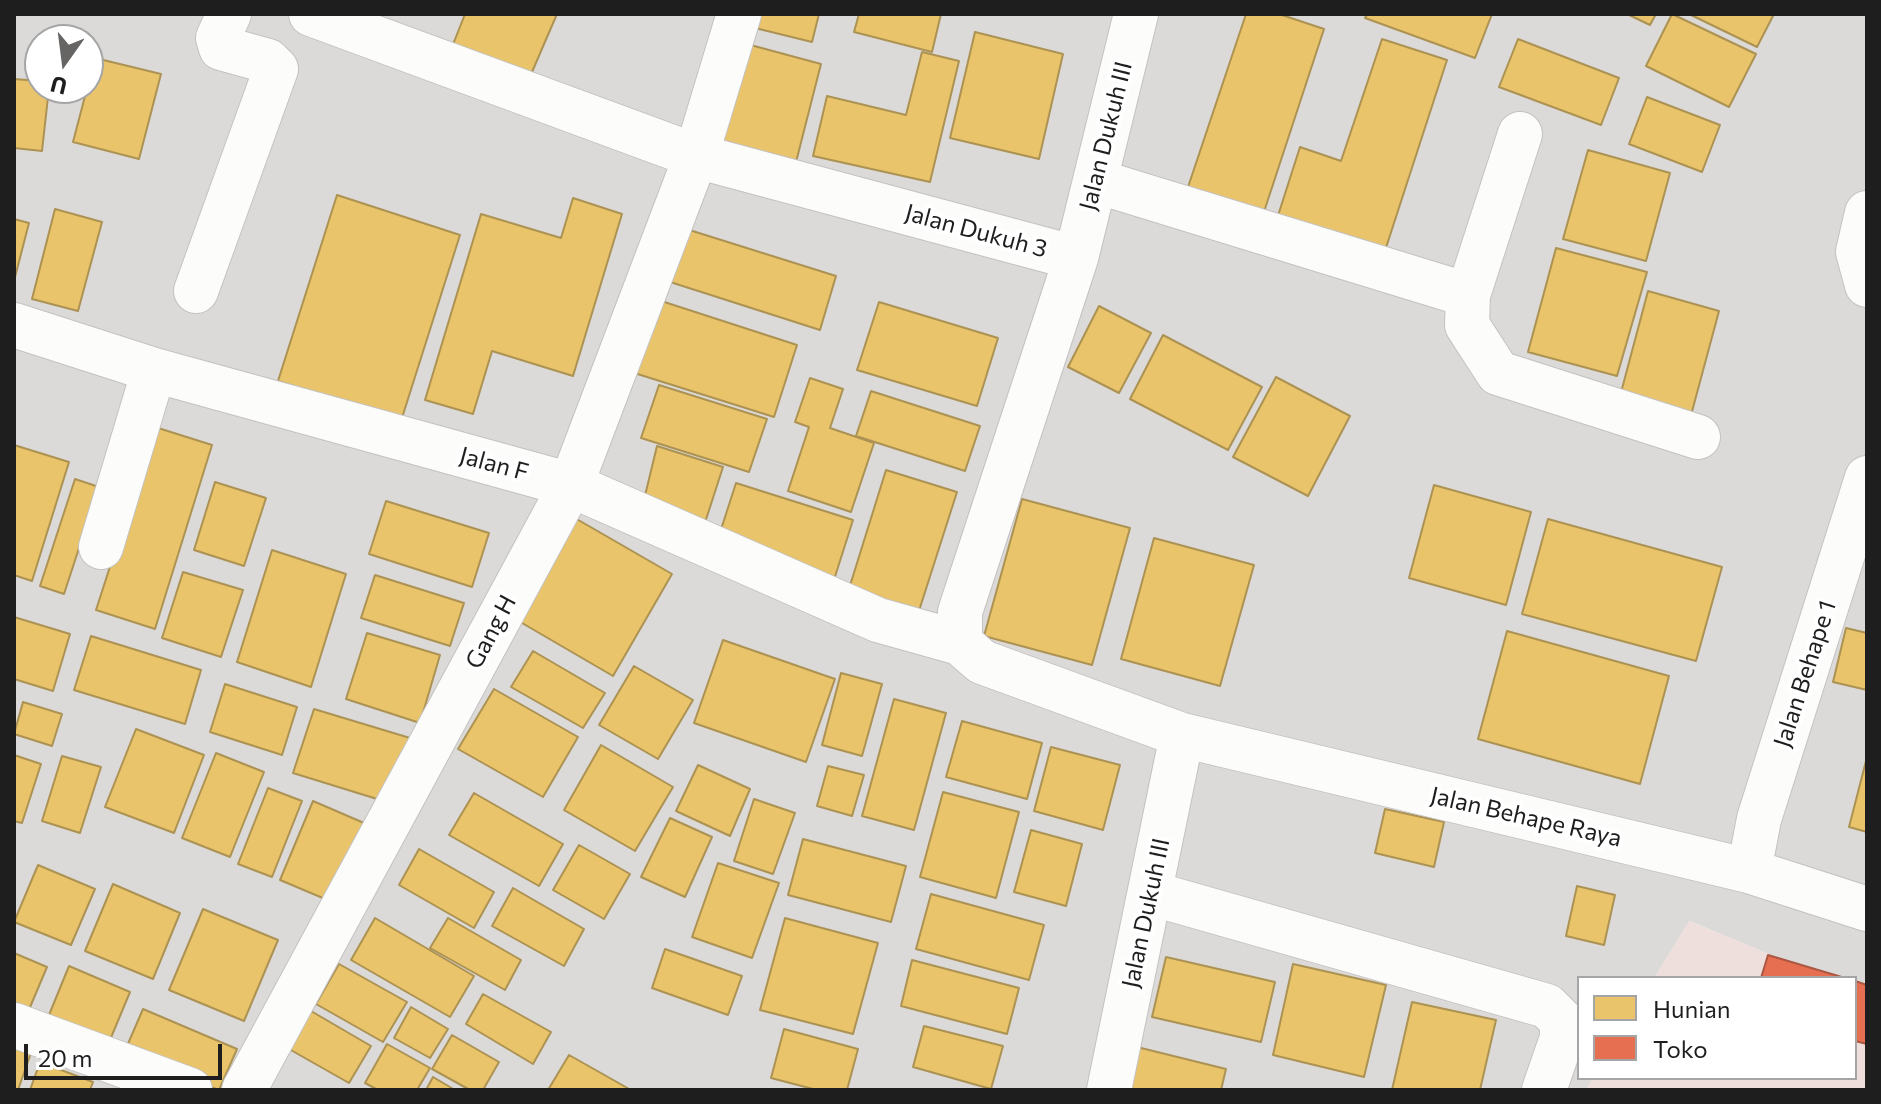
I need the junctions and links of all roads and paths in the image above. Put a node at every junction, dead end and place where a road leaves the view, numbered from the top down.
1 (229, 14) edge
2 (311, 14) edge
3 (739, 14) edge
4 (1136, 14) edge
5 (1520, 134) dead end
6 (696, 156) junction
7 (1096, 181) junction
8 (1867, 213) edge
9 (1076, 258) junction
10 (1867, 285) edge
11 (196, 291) dead end
12 (1468, 295) junction
13 (14, 325) edge
14 (154, 370) junction
15 (1698, 437) dead end
16 (1867, 478) edge
17 (571, 485) junction
18 (101, 547) dead end
19 (960, 643) junction
20 (1182, 735) junction
21 (1749, 871) junction
22 (1150, 893) junction
23 (1867, 909) edge
24 (14, 1025) edge
25 (190, 1090) edge
26 (244, 1090) edge
27 (1109, 1090) edge
28 (1544, 1090) edge

1 - 11 street
2 - 6 street, Jalan Dukuh 3
3 - 6 street, Gang H
4 - 7 street, Jalan Dukuh III
5 - 12 street
6 - 9 street, Jalan Dukuh 3
6 - 17 street, Gang H
7 - 9 street, Jalan Dukuh III
7 - 12 street
8 - 10 street
9 - 19 street, Jalan Dukuh 3
12 - 15 street
13 - 14 street, Jalan F
14 - 17 street, Jalan F
14 - 18 street
16 - 21 street, Jalan Behape 1
17 - 19 street, Jalan F
17 - 26 street, Gang H
19 - 20 street
20 - 21 street, Jalan Behape Raya
20 - 22 street, Jalan Dukuh III
21 - 23 street, Jalan Behape Raya
22 - 27 street, Jalan Dukuh III
22 - 28 street
24 - 25 street

